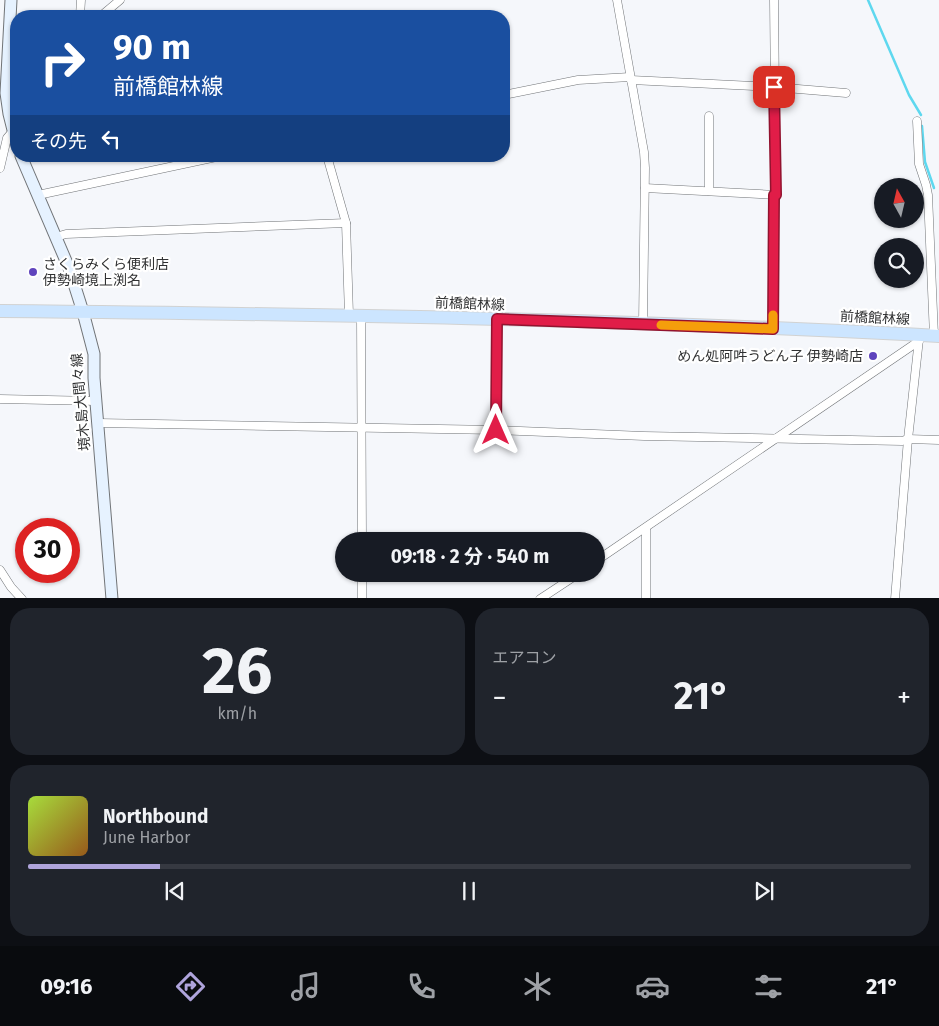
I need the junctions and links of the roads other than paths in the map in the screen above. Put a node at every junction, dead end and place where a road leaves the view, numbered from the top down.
1 (120, 0) edge
2 (617, 0) edge
3 (774, 0) edge
4 (108, 10) edge
5 (10, 16) edge
6 (631, 79) junction
7 (774, 87) junction
8 (846, 93) dead end
9 (510, 94) edge
10 (8, 110) edge
11 (709, 116) dead end
12 (917, 121) dead end
13 (10, 138) edge
14 (24, 162) edge
15 (193, 162) edge
16 (329, 162) edge
17 (0, 168) edge
18 (645, 188) junction
19 (709, 191) junction
20 (38, 195) junction
21 (774, 195) junction
22 (346, 223) junction
23 (56, 237) junction
24 (0, 311) edge
25 (83, 312) junction
26 (355, 316) junction
27 (497, 319) junction
28 (643, 324) junction
29 (773, 329) junction
30 (936, 336) edge
31 (919, 338) junction
32 (0, 399) edge
33 (96, 401) junction
34 (98, 423) junction
35 (363, 429) junction
36 (496, 430) junction
37 (776, 438) junction
38 (908, 439) junction
39 (939, 440) edge
40 (646, 528) junction
41 (362, 532) edge
42 (605, 556) edge
43 (0, 570) edge
44 (362, 582) edge
45 (565, 582) edge
46 (22, 598) edge
47 (112, 598) edge
48 (362, 598) edge
49 (540, 598) edge
50 (646, 598) edge
51 (895, 598) edge

1 - 4 street
2 - 6 street
3 - 7 street
5 - 10 main road
6 - 7 street
6 - 9 street
6 - 18 street
7 - 8 street
7 - 21 street
11 - 19 street
12 - 30 street
13 - 17 street
14 - 20 main road, 境木島大間々線
15 - 20 street
16 - 22 street
18 - 19 street
18 - 28 street
19 - 21 street
20 - 23 main road, 境木島大間々線
21 - 29 street
22 - 23 street
22 - 26 street
23 - 25 main road, 境木島大間々線
24 - 25 main road, 前橋館林線
25 - 26 main road, 前橋館林線
25 - 33 main road, 境木島大間々線
26 - 27 main road, 前橋館林線
26 - 35 street
27 - 28 main road, 前橋館林線
27 - 36 street
28 - 29 main road, 前橋館林線
29 - 31 main road, 前橋館林線
30 - 31 main road, 前橋館林線
31 - 37 street
31 - 38 street
32 - 33 street
33 - 34 main road, 境木島大間々線
34 - 35 street
34 - 47 main road, 境木島大間々線
35 - 36 street
35 - 41 street
36 - 37 street
37 - 38 street
37 - 40 street
38 - 39 street
38 - 51 street
40 - 42 street
40 - 50 street
43 - 46 street
44 - 48 street
45 - 49 street

